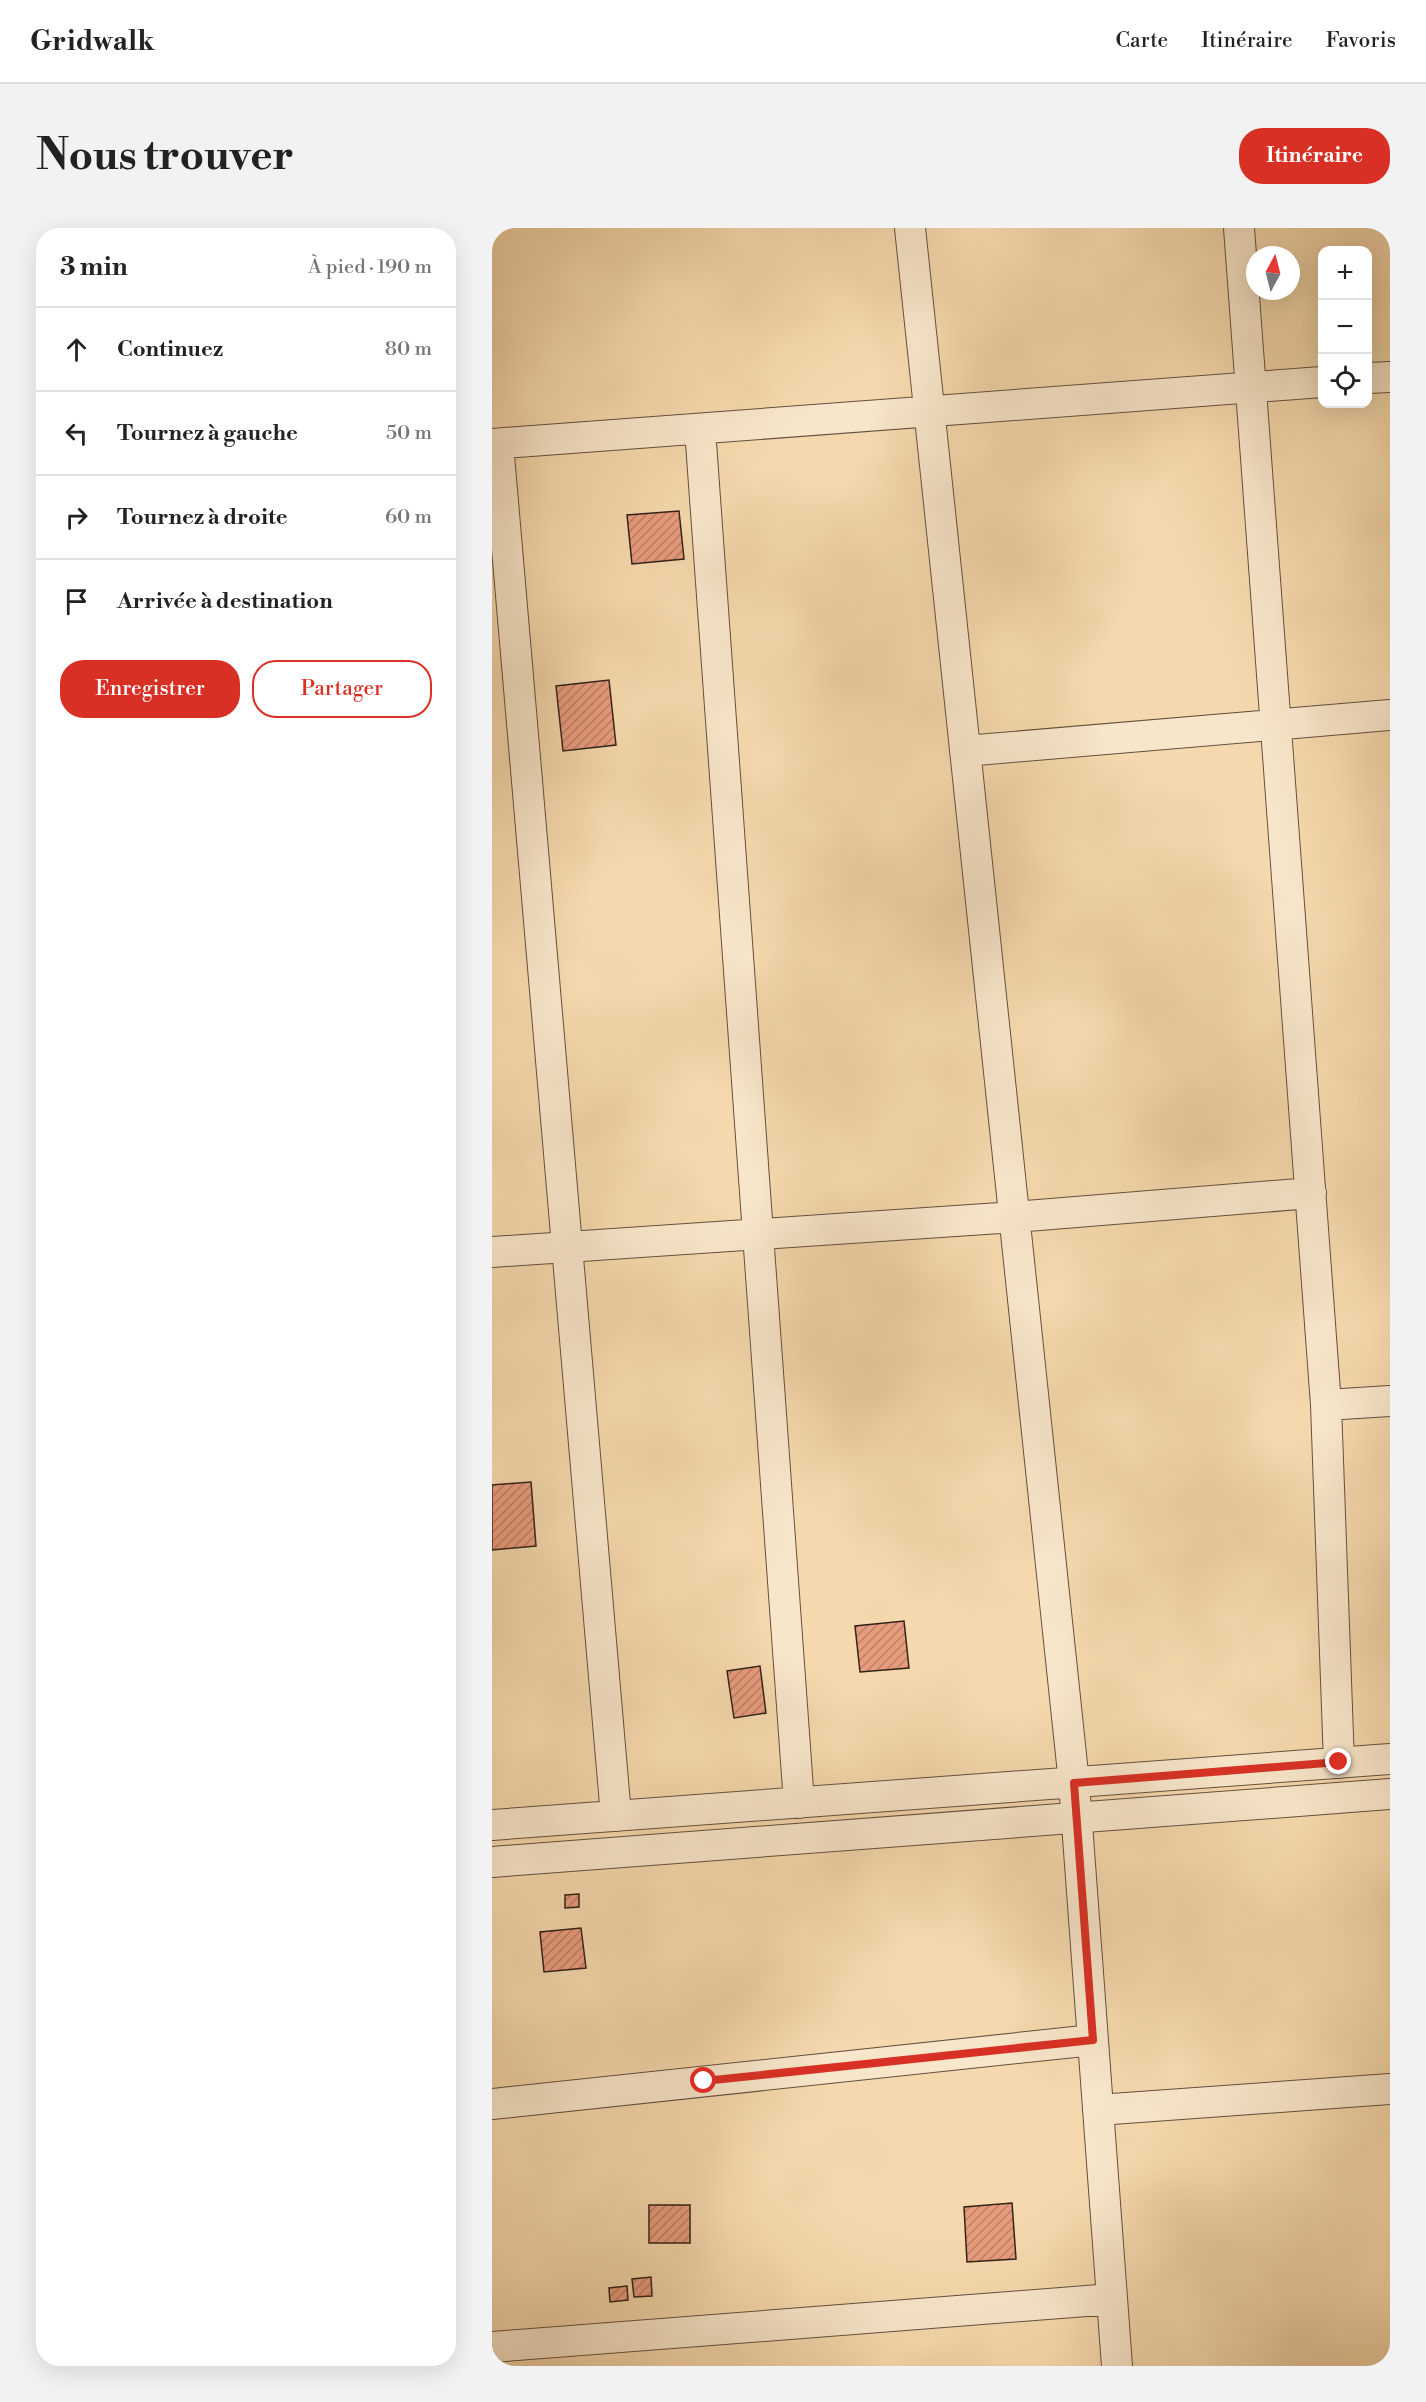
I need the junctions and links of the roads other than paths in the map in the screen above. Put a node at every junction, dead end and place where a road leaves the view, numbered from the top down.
1 (910, 228) edge
2 (1239, 228) edge
3 (1390, 377) edge
4 (1372, 378) edge
5 (1318, 382) edge
6 (1251, 387) junction
7 (930, 411) junction
8 (700, 429) junction
9 (495, 444) edge
10 (1390, 715) edge
11 (1276, 724) junction
12 (965, 751) junction
13 (1311, 1192) junction
14 (1014, 1217) junction
15 (758, 1234) junction
16 (567, 1247) junction
17 (492, 1252) edge
18 (1390, 1401) edge
19 (1326, 1405) junction
20 (1390, 1759) edge
21 (1339, 1762) junction
22 (1074, 1783) junction
23 (1390, 1794) edge
24 (799, 1803) junction
25 (616, 1816) junction
26 (1077, 1818) junction
27 (492, 1825) edge
28 (492, 1862) edge
29 (1093, 2040) junction
30 (1390, 2089) edge
31 (492, 2104) edge
32 (1098, 2110) junction
33 (1112, 2299) junction
34 (492, 2347) edge
35 (1117, 2366) edge

1 - 7 street
2 - 6 street
3 - 4 street
5 - 6 street
6 - 7 street
6 - 11 street
7 - 8 street
7 - 12 street
8 - 9 street
8 - 15 street
9 - 16 street
10 - 11 street
11 - 12 street
11 - 13 street
12 - 14 street
13 - 14 street
13 - 19 street
14 - 15 street
14 - 22 street
15 - 16 street
15 - 24 street
16 - 17 street
16 - 25 street
18 - 19 street
19 - 21 street
20 - 21 street
21 - 22 street
22 - 24 street
22 - 26 street
23 - 26 street
24 - 25 street
25 - 27 street
26 - 28 street
26 - 29 street
29 - 31 street
29 - 32 street
30 - 32 street
32 - 33 street
33 - 34 street
33 - 35 street

